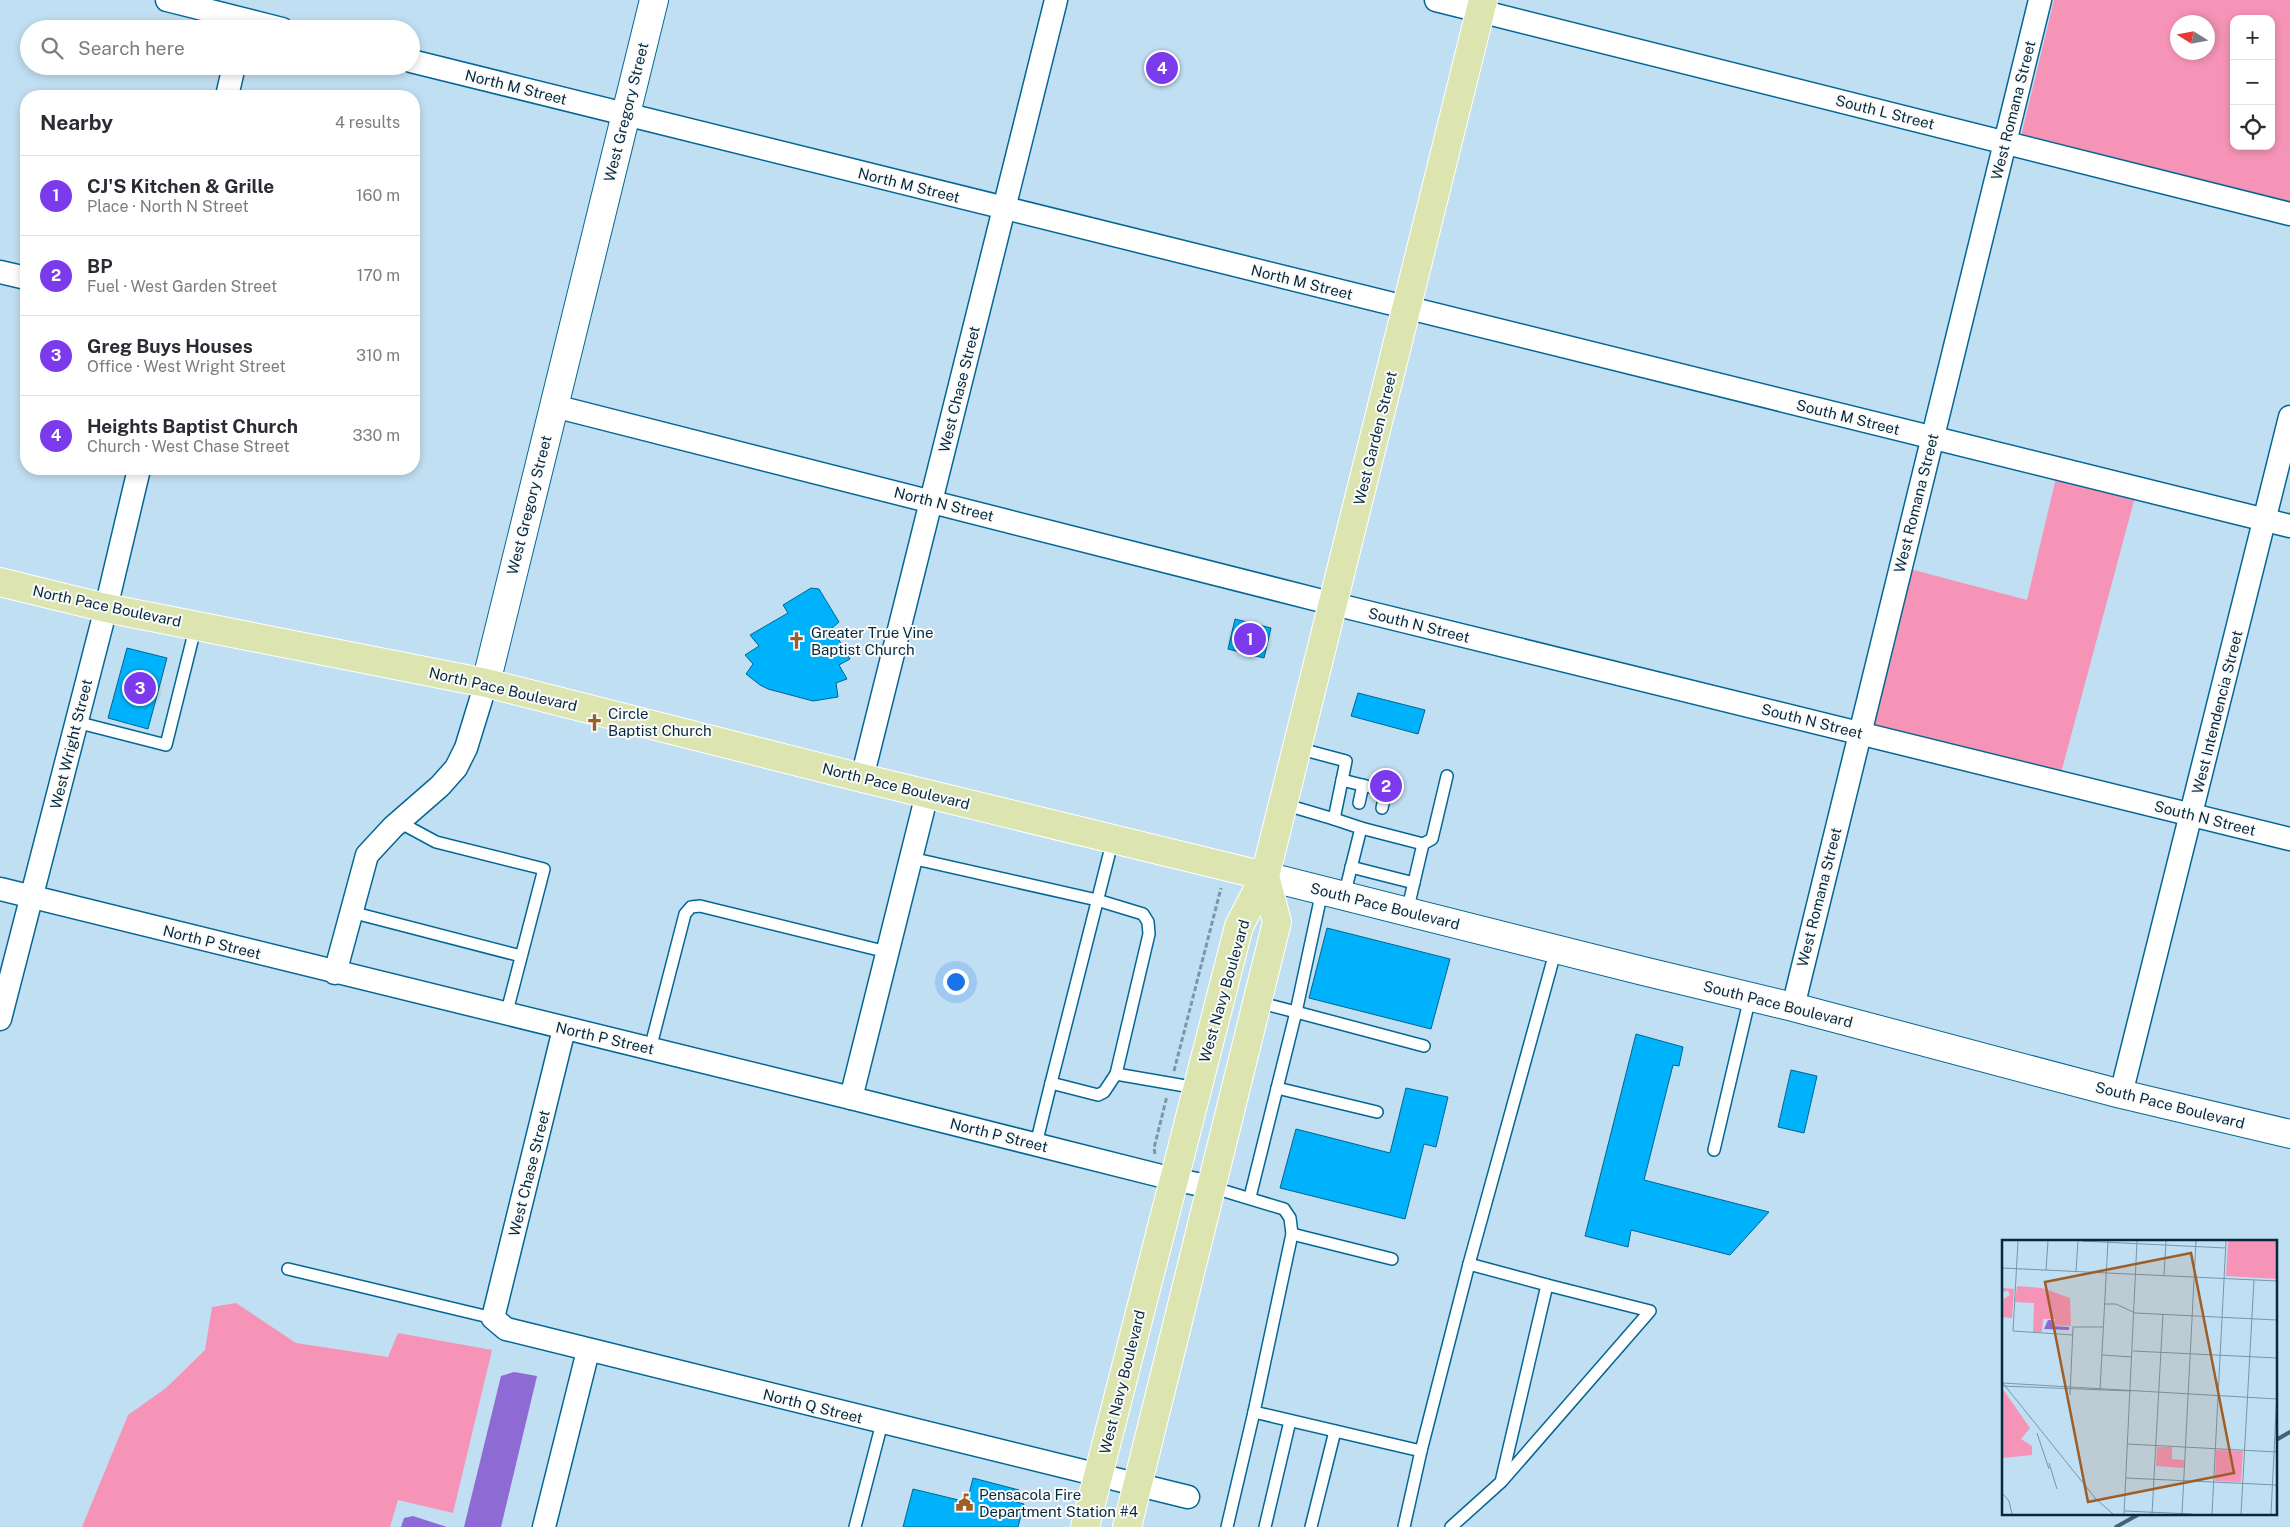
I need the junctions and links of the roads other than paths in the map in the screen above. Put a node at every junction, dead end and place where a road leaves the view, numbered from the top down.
1 (167, 0) edge
2 (654, 0) edge
3 (1056, 0) edge
4 (1436, 0) edge
5 (2040, 0) edge
6 (1482, 6) edge
7 (246, 16) edge
8 (420, 63) edge
9 (232, 75) edge
10 (228, 90) edge
11 (625, 114) junction
12 (2005, 142) junction
13 (1004, 208) junction
14 (2290, 214) edge
15 (0, 272) edge
16 (20, 277) edge
17 (1406, 309) junction
18 (554, 406) junction
19 (2290, 417) edge
20 (1932, 438) junction
21 (138, 475) edge
22 (931, 501) junction
23 (2265, 519) junction
24 (2290, 526) edge
25 (0, 582) edge
26 (1334, 604) junction
27 (106, 608) junction
28 (196, 625) junction
29 (486, 683) junction
30 (76, 722) junction
31 (1858, 733) junction
32 (1297, 748) junction
33 (1447, 776) dead end
34 (862, 778) junction
35 (1342, 780) junction
36 (1363, 785) junction
37 (926, 794) junction
38 (1359, 803) dead end
39 (1283, 804) junction
40 (1382, 808) dead end
41 (2192, 815) junction
42 (1334, 819) junction
43 (399, 822) junction
44 (1357, 825) junction
45 (1113, 839) junction
46 (2290, 839) edge
47 (1423, 844) junction
48 (910, 858) junction
49 (1351, 867) junction
50 (1265, 876) junction
51 (1414, 883) junction
52 (0, 889) edge
53 (1333, 894) junction
54 (32, 897) junction
55 (1097, 900) junction
56 (351, 912) junction
57 (1407, 912) junction
58 (1556, 948) junction
59 (887, 952) junction
60 (521, 956) junction
61 (335, 973) junction
62 (1750, 997) junction
63 (1257, 1002) junction
64 (1792, 1007) junction
65 (1296, 1012) junction
66 (506, 1015) junction
67 (0, 1019) edge
68 (564, 1029) junction
69 (1424, 1046) dead end
70 (650, 1049) junction
71 (1116, 1074) junction
72 (1051, 1083) junction
73 (1197, 1088) junction
74 (1277, 1088) junction
75 (2121, 1094) junction
76 (851, 1098) junction
77 (1377, 1112) dead end
78 (2290, 1134) edge
79 (1036, 1144) junction
80 (1714, 1150) dead end
81 (1173, 1179) junction
82 (1211, 1187) junction
83 (1250, 1197) junction
84 (1292, 1234) junction
85 (1392, 1259) dead end
86 (1469, 1264) junction
87 (288, 1269) dead end
88 (1547, 1285) junction
89 (493, 1318) junction
90 (588, 1351) junction
91 (1254, 1412) junction
92 (1290, 1421) junction
93 (882, 1423) junction
94 (1335, 1431) junction
95 (1421, 1451) junction
96 (1098, 1475) junction
97 (1501, 1482) junction
98 (1138, 1483) junction
99 (1188, 1497) dead end
100 (544, 1527) edge
101 (856, 1527) edge
102 (1085, 1527) edge
103 (1127, 1527) edge
104 (1227, 1527) edge
105 (1265, 1527) edge
106 (1311, 1527) edge
107 (1404, 1527) edge
108 (1451, 1527) edge

1 - 7 street
2 - 11 main road, West Gregory Street
3 - 13 street, West Chase Street
4 - 6 street, South L Street
5 - 12 street, West Romana Street
6 - 12 street, South L Street
6 - 17 main road, West Garden Street
8 - 11 street, North M Street
9 - 10 street
11 - 13 street, North M Street
11 - 18 main road, West Gregory Street
12 - 14 street, South L Street
12 - 20 street, West Romana Street
13 - 17 street, North M Street
13 - 22 street, West Chase Street
15 - 16 street
17 - 20 street, South M Street
17 - 26 main road, West Garden Street
18 - 22 street, North N Street
18 - 29 main road, West Gregory Street
19 - 23 street, West Intendencia Street
20 - 23 street, South M Street
20 - 31 street, West Romana Street
21 - 27 street, West Wright Street
22 - 26 street, North N Street
22 - 34 street, West Chase Street
23 - 24 street, South M Street
23 - 41 street, West Intendencia Street
25 - 27 main road, North Pace Boulevard
26 - 31 street, South N Street
26 - 32 main road, West Garden Street
27 - 28 main road, North Pace Boulevard
27 - 30 street, West Wright Street
28 - 29 main road, North Pace Boulevard
28 - 30 lane
29 - 34 main road, North Pace Boulevard
29 - 43 street, West Gregory Street
30 - 54 street, West Wright Street
31 - 41 street, South N Street
31 - 64 street, West Romana Street
32 - 35 lane
32 - 39 main road, West Garden Street
33 - 47 lane
34 - 37 main road, North Pace Boulevard
35 - 36 lane
35 - 42 lane
36 - 38 lane
36 - 40 lane
37 - 45 main road, North Pace Boulevard
37 - 48 street
39 - 42 lane
39 - 50 main road, West Garden Street
41 - 46 street, South N Street
41 - 75 street, West Intendencia Street
42 - 44 lane
43 - 56 street, West Gregory Street
43 - 60 lane
44 - 47 lane
44 - 49 lane
45 - 50 main road, North Pace Boulevard
45 - 55 lane
47 - 51 lane
48 - 55 lane
48 - 59 street
49 - 51 lane
49 - 53 lane
50 - 53 main road, South Pace Boulevard
50 - 63 main road
50 - 73 main road, West Navy Boulevard
51 - 57 lane
52 - 54 street, North P Street
53 - 57 main road, South Pace Boulevard
53 - 65 lane
54 - 61 street, North P Street
54 - 67 street, West Wright Street
55 - 71 lane
55 - 72 lane
56 - 60 lane
56 - 61 street, West Gregory Street
57 - 58 main road, South Pace Boulevard
58 - 62 main road, South Pace Boulevard
58 - 86 lane
59 - 70 lane
59 - 76 street
60 - 66 lane
61 - 66 street, North P Street
62 - 64 main road, South Pace Boulevard
62 - 80 lane
63 - 65 lane
63 - 82 main road
64 - 75 main road, South Pace Boulevard
65 - 69 lane
65 - 74 lane
66 - 68 street, North P Street
68 - 70 street, North P Street
68 - 89 street, West Chase Street
70 - 76 street, North P Street
71 - 72 lane
71 - 73 lane
72 - 79 lane
73 - 81 main road, West Navy Boulevard
74 - 77 lane
74 - 83 lane
75 - 78 main road, South Pace Boulevard
76 - 79 street, North P Street
79 - 81 street, North P Street
81 - 82 street, North P Street
81 - 96 main road, West Navy Boulevard
82 - 83 lane
82 - 98 main road
83 - 84 lane
84 - 85 lane
84 - 91 lane
86 - 88 lane
86 - 95 lane
87 - 89 lane
88 - 97 lane
88 - 97 lane
89 - 90 street, North Q Street
90 - 93 street, North Q Street
90 - 100 street
91 - 92 lane
91 - 104 lane
92 - 94 lane
92 - 105 lane
93 - 96 street, North Q Street
93 - 101 lane
94 - 95 lane
94 - 106 lane
95 - 107 lane
96 - 98 street, North Q Street
96 - 102 main road, West Navy Boulevard
97 - 108 lane
98 - 99 street, North Q Street
98 - 103 main road

